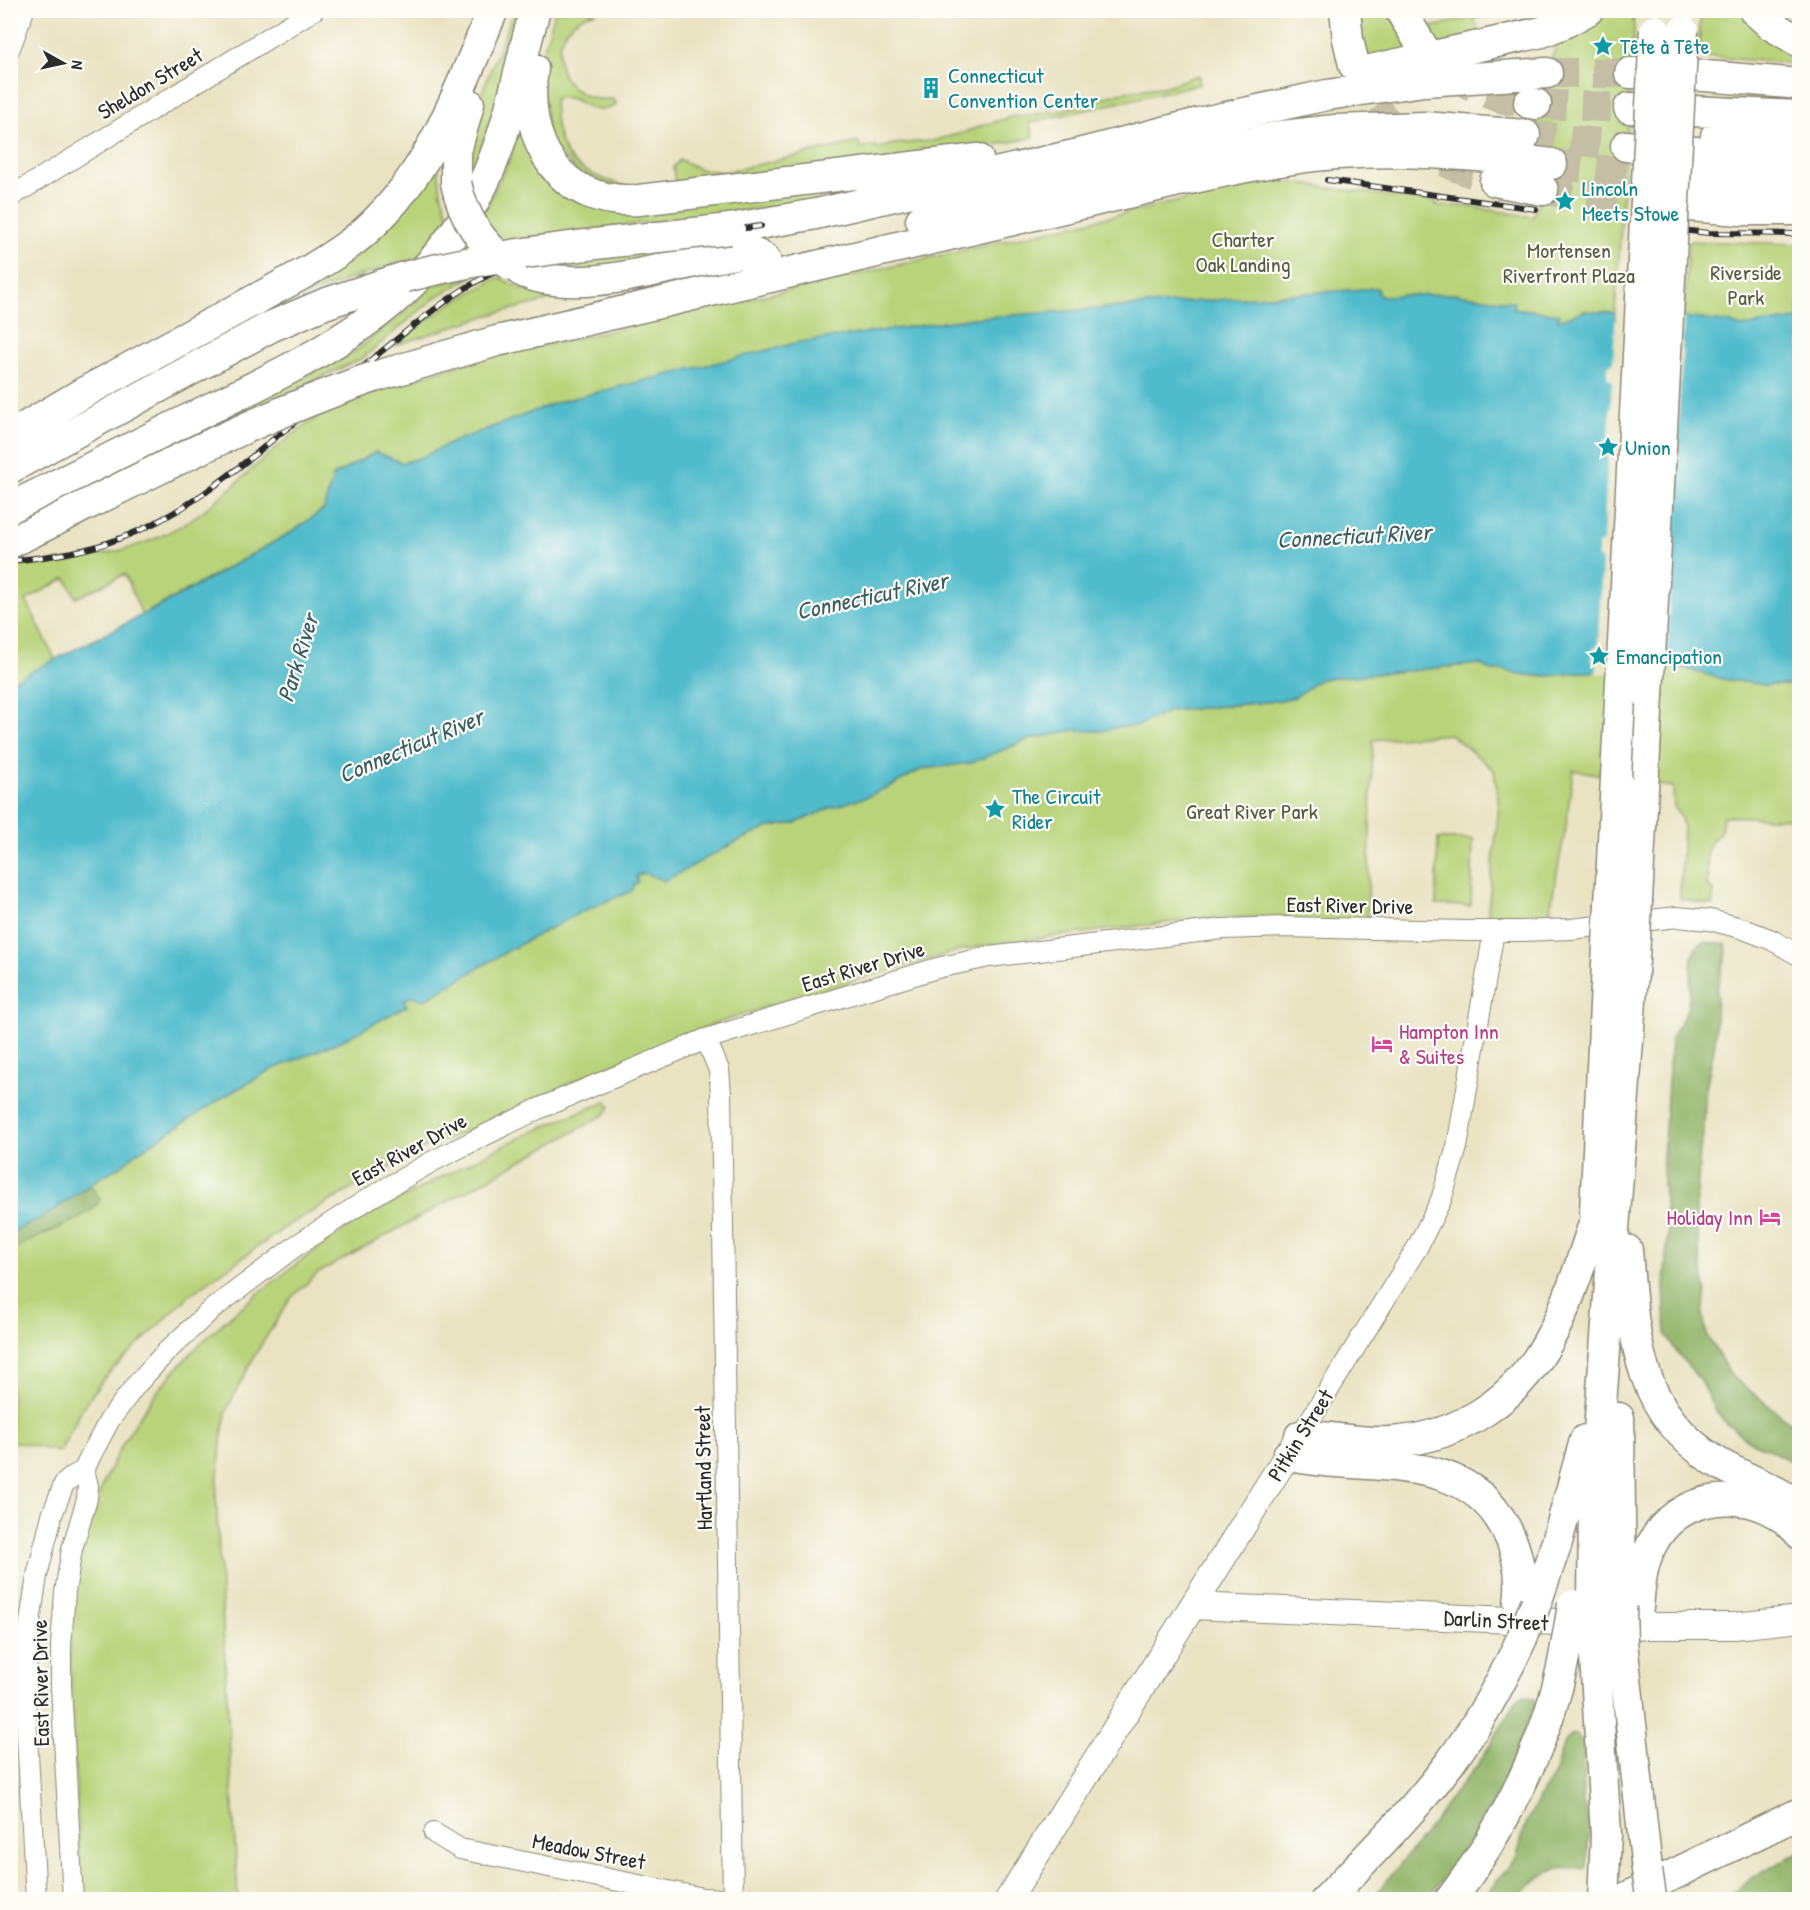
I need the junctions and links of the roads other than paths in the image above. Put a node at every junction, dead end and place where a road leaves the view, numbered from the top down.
1 (24, 10) edge
2 (314, 10) edge
3 (470, 10) edge
4 (493, 10) edge
5 (500, 10) edge
6 (536, 10) edge
7 (1345, 10) edge
8 (1400, 10) edge
9 (1588, 10) edge
10 (1754, 10) edge
11 (1670, 20) edge
12 (1800, 42) edge
13 (10, 48) edge
14 (1424, 49) tunnel mouth
15 (1354, 65) tunnel mouth
16 (1546, 73) tunnel mouth
17 (1630, 73) tunnel mouth
18 (1800, 75) edge
19 (1734, 78) junction
20 (1800, 84) edge
21 (1800, 116) edge
22 (1530, 117) tunnel mouth
23 (1200, 123) junction
24 (1800, 138) edge
25 (1630, 152) junction
26 (1078, 154) junction
27 (1800, 161) edge
28 (1495, 181) tunnel mouth
29 (1800, 188) edge
30 (10, 196) edge
31 (1800, 210) edge
32 (339, 252) junction
33 (765, 259) junction
34 (494, 333) junction
35 (10, 436) edge
36 (10, 468) edge
37 (10, 508) edge
38 (10, 543) edge
39 (1494, 931) junction
40 (1800, 956) edge
41 (1620, 962) junction
42 (706, 1039) junction
43 (1595, 1221) junction
44 (1626, 1233) junction
45 (1585, 1440) junction
46 (1294, 1445) junction
47 (84, 1470) junction
48 (1800, 1507) edge
49 (1800, 1534) edge
50 (1528, 1603) junction
51 (1193, 1606) junction
52 (1606, 1607) junction
53 (1800, 1619) edge
54 (1605, 1642) junction
55 (27, 1651) junction
56 (60, 1654) junction
57 (1800, 1813) edge
58 (1800, 1826) edge
59 (434, 1833) dead end
60 (1612, 1895) edge
61 (36, 1899) edge
62 (73, 1899) edge
63 (735, 1899) edge
64 (1008, 1899) edge
65 (1326, 1899) edge
66 (1449, 1899) edge
67 (1651, 1899) edge
68 (1658, 1899) edge

1 - 13 street
2 - 30 street, Sheldon Street
3 - 32 highway
4 - 32 highway
5 - 33 highway, bridge
6 - 26 highway
6 - 37 highway
7 - 15 highway
8 - 14 highway
9 - 23 highway
10 - 12 highway
11 - 41 highway, bridge
16 - 23 highway
17 - 19 highway
18 - 19 highway
19 - 20 highway
21 - 25 highway
22 - 33 highway
23 - 26 highway
24 - 25 highway
25 - 27 highway
25 - 29 highway
25 - 31 highway
26 - 36 highway, bridge
28 - 34 highway
32 - 35 highway
33 - 34 highway
34 - 38 highway, bridge
39 - 40 street, East River Drive
39 - 42 street, East River Drive
39 - 46 street, Pitkin Street
41 - 43 highway
41 - 44 highway
41 - 52 highway
42 - 47 street, East River Drive
42 - 63 street, Hartland Street
43 - 45 highway
43 - 46 highway
44 - 48 highway
44 - 52 highway
45 - 50 highway
45 - 52 highway
46 - 50 highway
46 - 51 main road, Pitkin Street
47 - 55 street, East River Drive
47 - 56 street, East River Drive
49 - 52 highway
50 - 65 highway
51 - 53 main road, Darlin Street
51 - 64 main road, Pitkin Street
52 - 54 highway
52 - 54 highway, bridge
54 - 60 highway
54 - 66 highway
54 - 67 highway, bridge
55 - 56 street
55 - 61 street, East River Drive
56 - 62 street, East River Drive
57 - 60 highway
58 - 68 highway
59 - 63 street, Meadow Street

